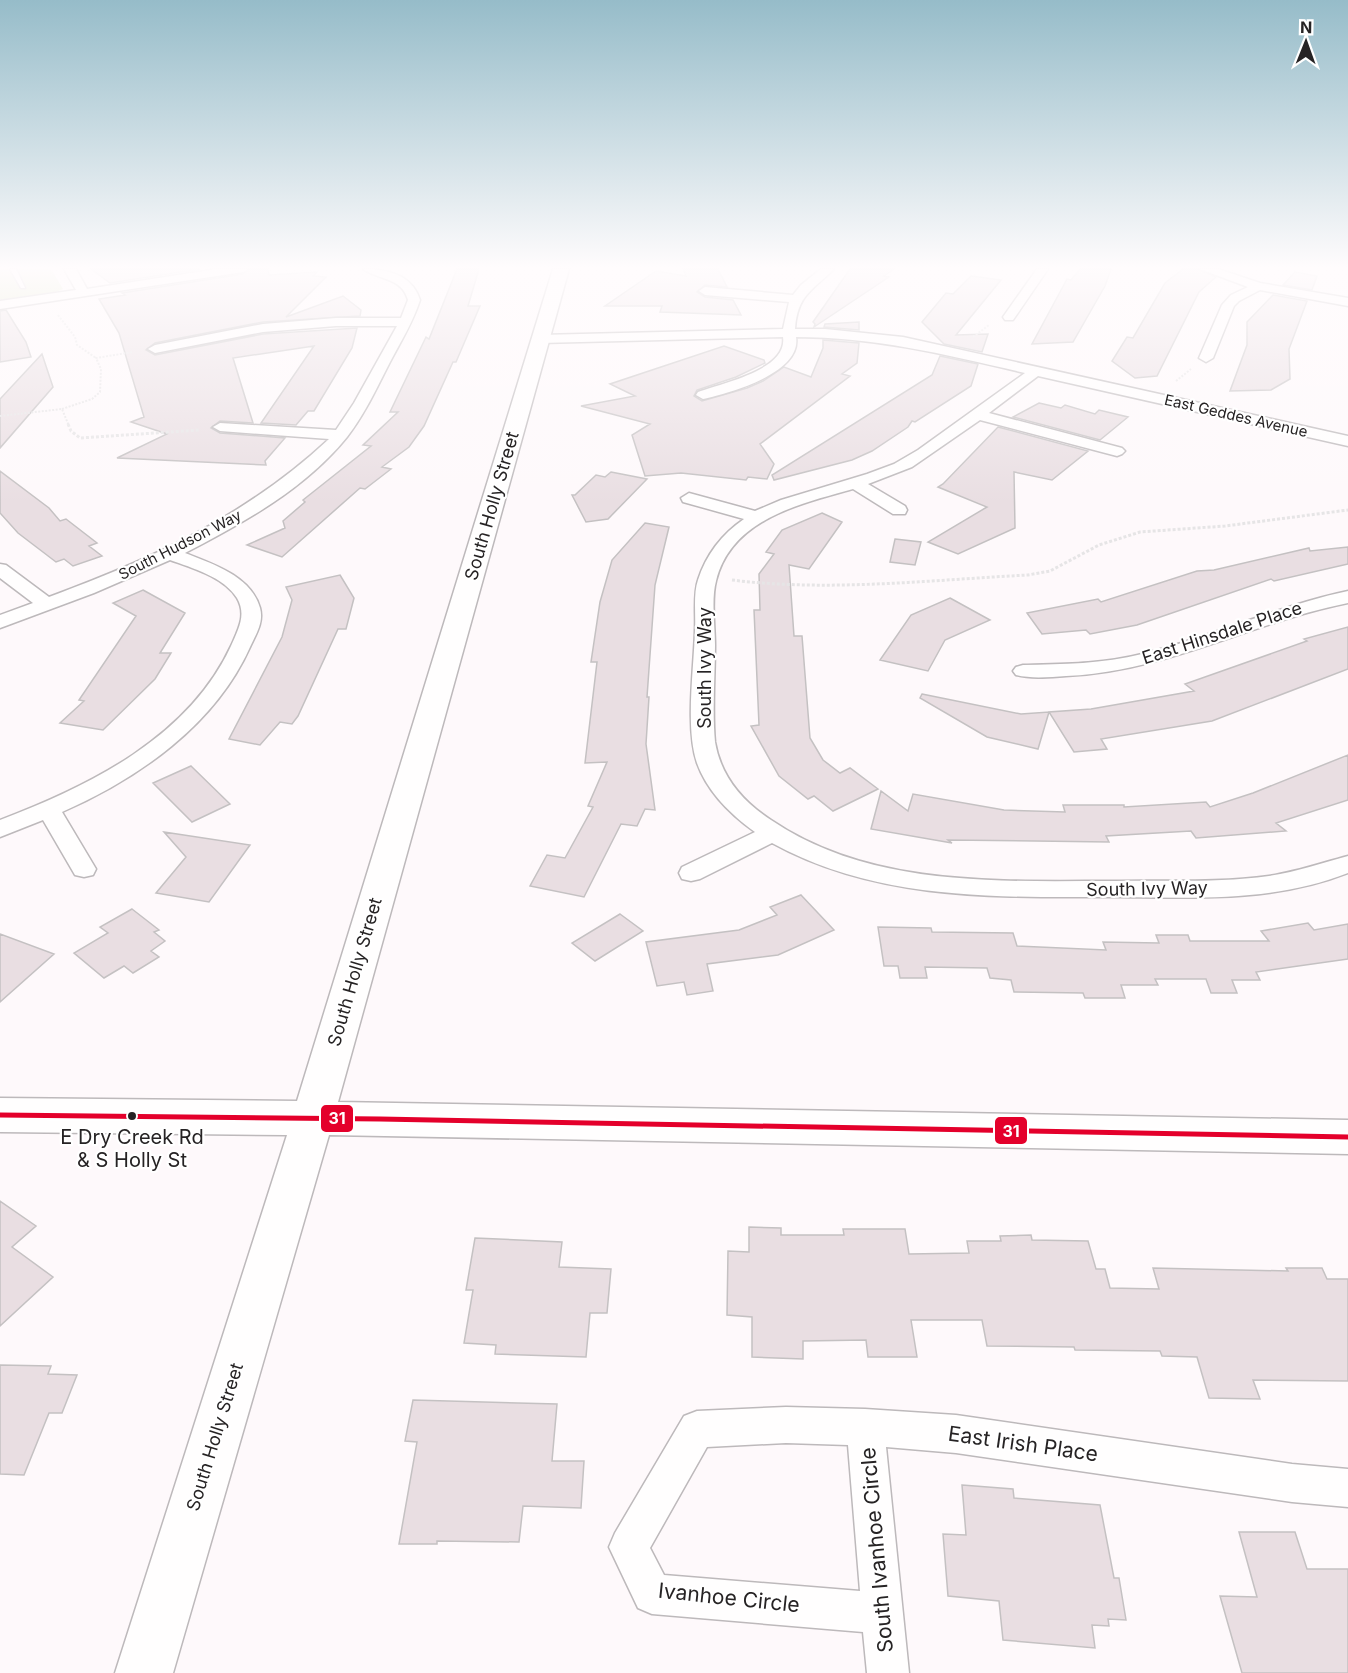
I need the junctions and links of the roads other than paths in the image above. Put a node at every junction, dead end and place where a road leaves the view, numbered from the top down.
1 (165, 347) edge
2 (391, 347) edge
3 (538, 347) edge
4 (607, 347) edge
5 (633, 347) edge
6 (790, 347) edge
7 (929, 347) edge
8 (1211, 347) edge
9 (155, 349) road end
10 (1206, 358) road end
11 (1037, 370) junction
12 (703, 395) dead end
13 (978, 415) junction
14 (220, 427) road end
15 (340, 435) junction
16 (1348, 441) edge
17 (1117, 451) dead end
18 (853, 482) junction
19 (688, 498) dead end
20 (899, 510) dead end
21 (756, 517) junction
22 (168, 553) junction
23 (0, 569) edge
24 (1348, 597) edge
25 (47, 605) junction
26 (0, 622) edge
27 (1023, 671) dead end
28 (49, 810) junction
29 (0, 829) edge
30 (773, 833) junction
31 (1348, 864) edge
32 (84, 869) dead end
33 (691, 873) dead end
34 (0, 1116) edge
35 (313, 1118) junction
36 (1348, 1137) edge
37 (865, 1427) junction
38 (696, 1429) joint
39 (1348, 1488) edge
40 (883, 1613) junction
41 (144, 1673) edge
42 (888, 1673) edge

1 - 9 street
2 - 15 street, South Hudson Way
3 - 35 main road, South Holly Street
4 - 5 street, East Geddes Avenue
6 - 12 street
7 - 11 street, East Geddes Avenue
8 - 10 street
11 - 13 street, South Ivy Way
11 - 16 street, East Geddes Avenue
13 - 17 street
13 - 18 street, South Ivy Way
14 - 15 street
15 - 22 street, South Hudson Way
18 - 20 street
18 - 21 street, South Ivy Way
19 - 21 street
21 - 30 street, South Ivy Way
22 - 25 street, South Hudson Way
22 - 28 street
23 - 25 street
24 - 27 street, East Hinsdale Place
25 - 26 street, South Hudson Way
28 - 29 street
28 - 32 street
30 - 31 street, South Ivy Way
30 - 33 street
34 - 35 main road
35 - 36 main road
35 - 41 main road, South Holly Street
37 - 38 street, East Irish Place
37 - 39 street, East Irish Place
37 - 40 street, South Ivanhoe Circle
38 - 40 street, Ivanhoe Circle
40 - 42 street, South Ivanhoe Circle

